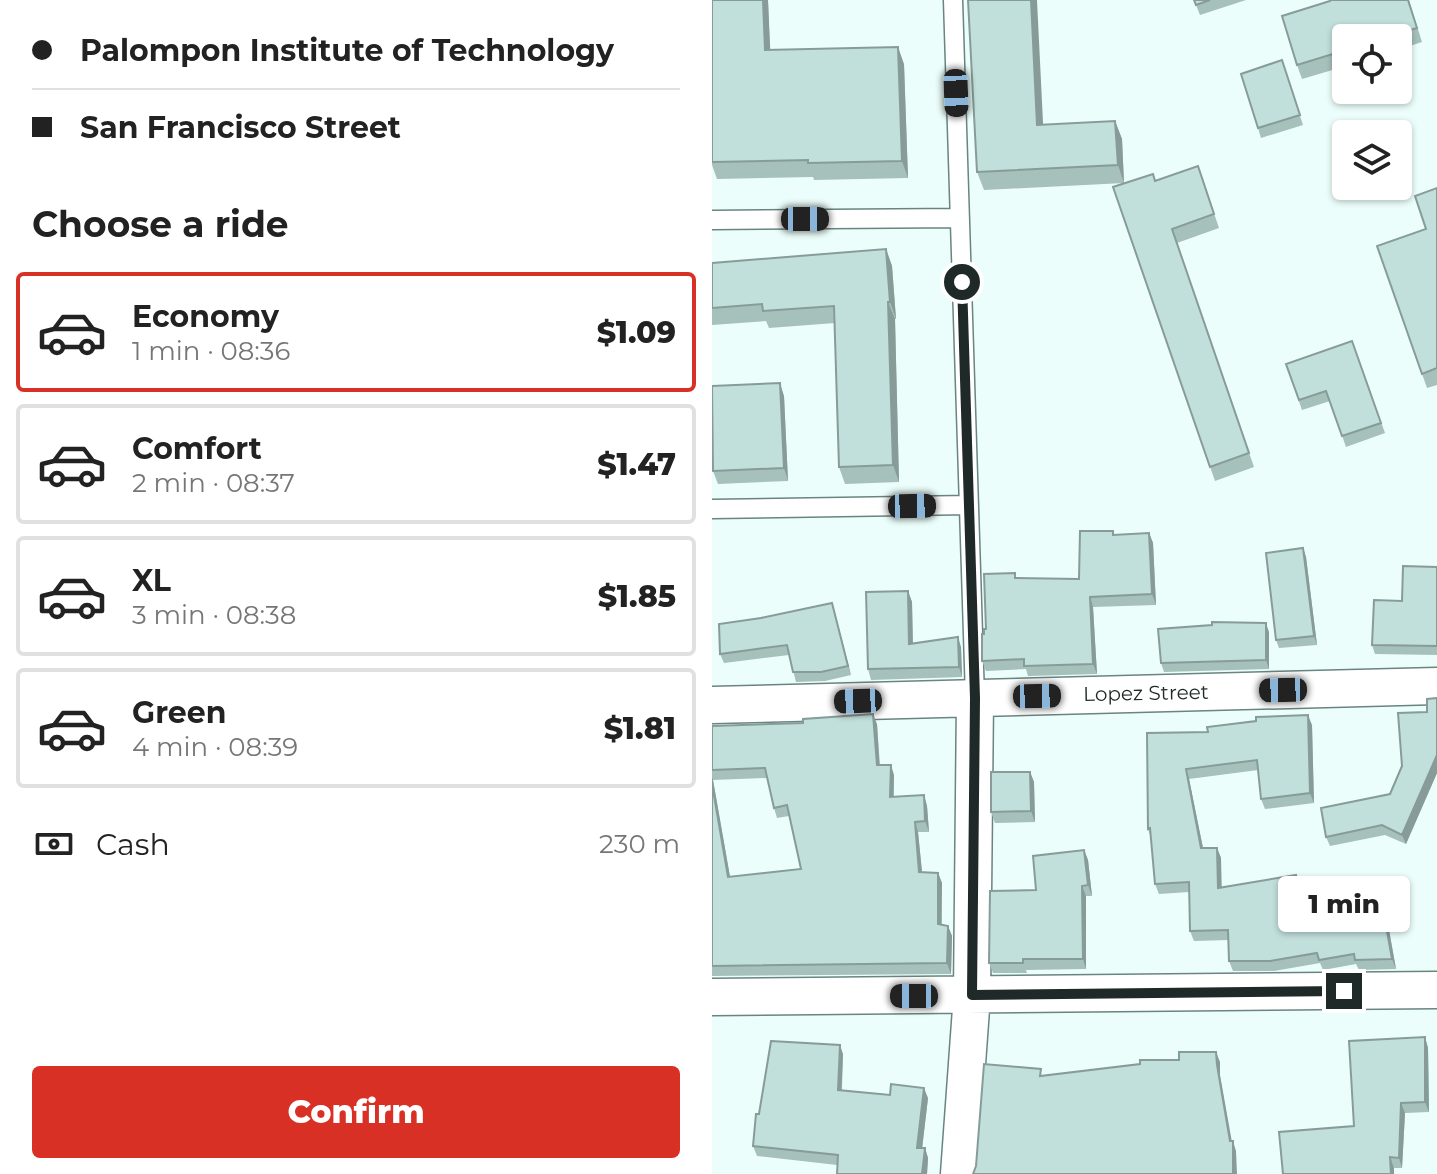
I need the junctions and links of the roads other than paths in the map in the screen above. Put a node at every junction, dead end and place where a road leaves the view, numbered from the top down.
1 (953, 0) edge
2 (960, 218) junction
3 (712, 220) edge
4 (969, 505) junction
5 (712, 509) edge
6 (1437, 686) edge
7 (975, 698) junction
8 (712, 705) edge
9 (1437, 990) edge
10 (972, 995) junction
11 (712, 997) edge
12 (959, 1174) edge

1 - 2 lane
2 - 3 lane
2 - 4 lane
4 - 5 lane
4 - 7 lane
6 - 7 street, Lopez Street
7 - 8 street, Lopez Street
7 - 10 street
9 - 10 street
10 - 11 street
10 - 12 street

